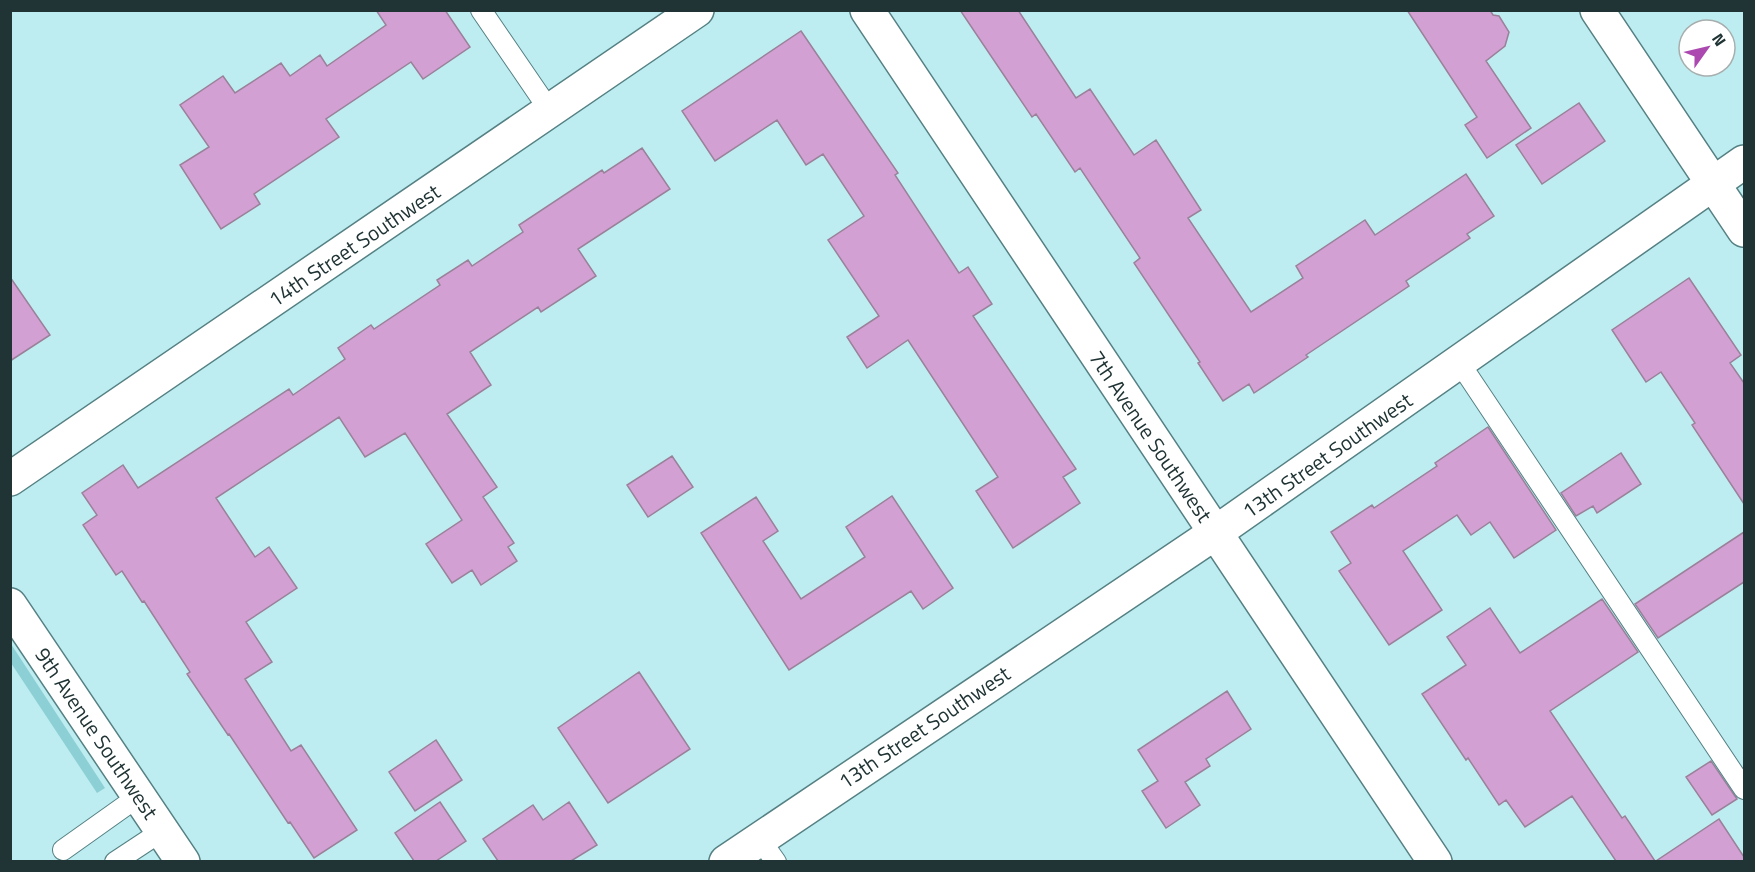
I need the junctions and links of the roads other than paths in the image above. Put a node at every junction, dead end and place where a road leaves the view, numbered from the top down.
1 (481, 10) edge
2 (697, 10) edge
3 (867, 10) edge
4 (1597, 10) edge
5 (550, 111) junction
6 (1744, 162) edge
7 (1714, 183) junction
8 (1744, 230) edge
9 (1459, 362) junction
10 (10, 479) edge
11 (1215, 533) junction
12 (10, 604) edge
13 (1744, 789) edge
14 (139, 796) junction
15 (162, 831) junction
16 (63, 850) dead end
17 (768, 850) edge
18 (115, 861) edge
19 (183, 861) edge
20 (726, 861) edge
21 (1435, 861) edge

1 - 5 lane
2 - 5 street, 14th Street Southwest
3 - 11 street, 7th Avenue Southwest
4 - 7 street
5 - 10 street, 14th Street Southwest
6 - 7 street, 13th Street Southwest
7 - 8 street
7 - 9 street, 13th Street Southwest
9 - 11 street, 13th Street Southwest
9 - 13 lane
11 - 17 street, 13th Street Southwest
11 - 21 street, 7th Avenue Southwest
12 - 14 street, 9th Avenue Southwest
14 - 15 street, 9th Avenue Southwest
14 - 16 lane
15 - 18 lane
15 - 19 street, 9th Avenue Southwest
17 - 20 street, 13th Street Southwest

